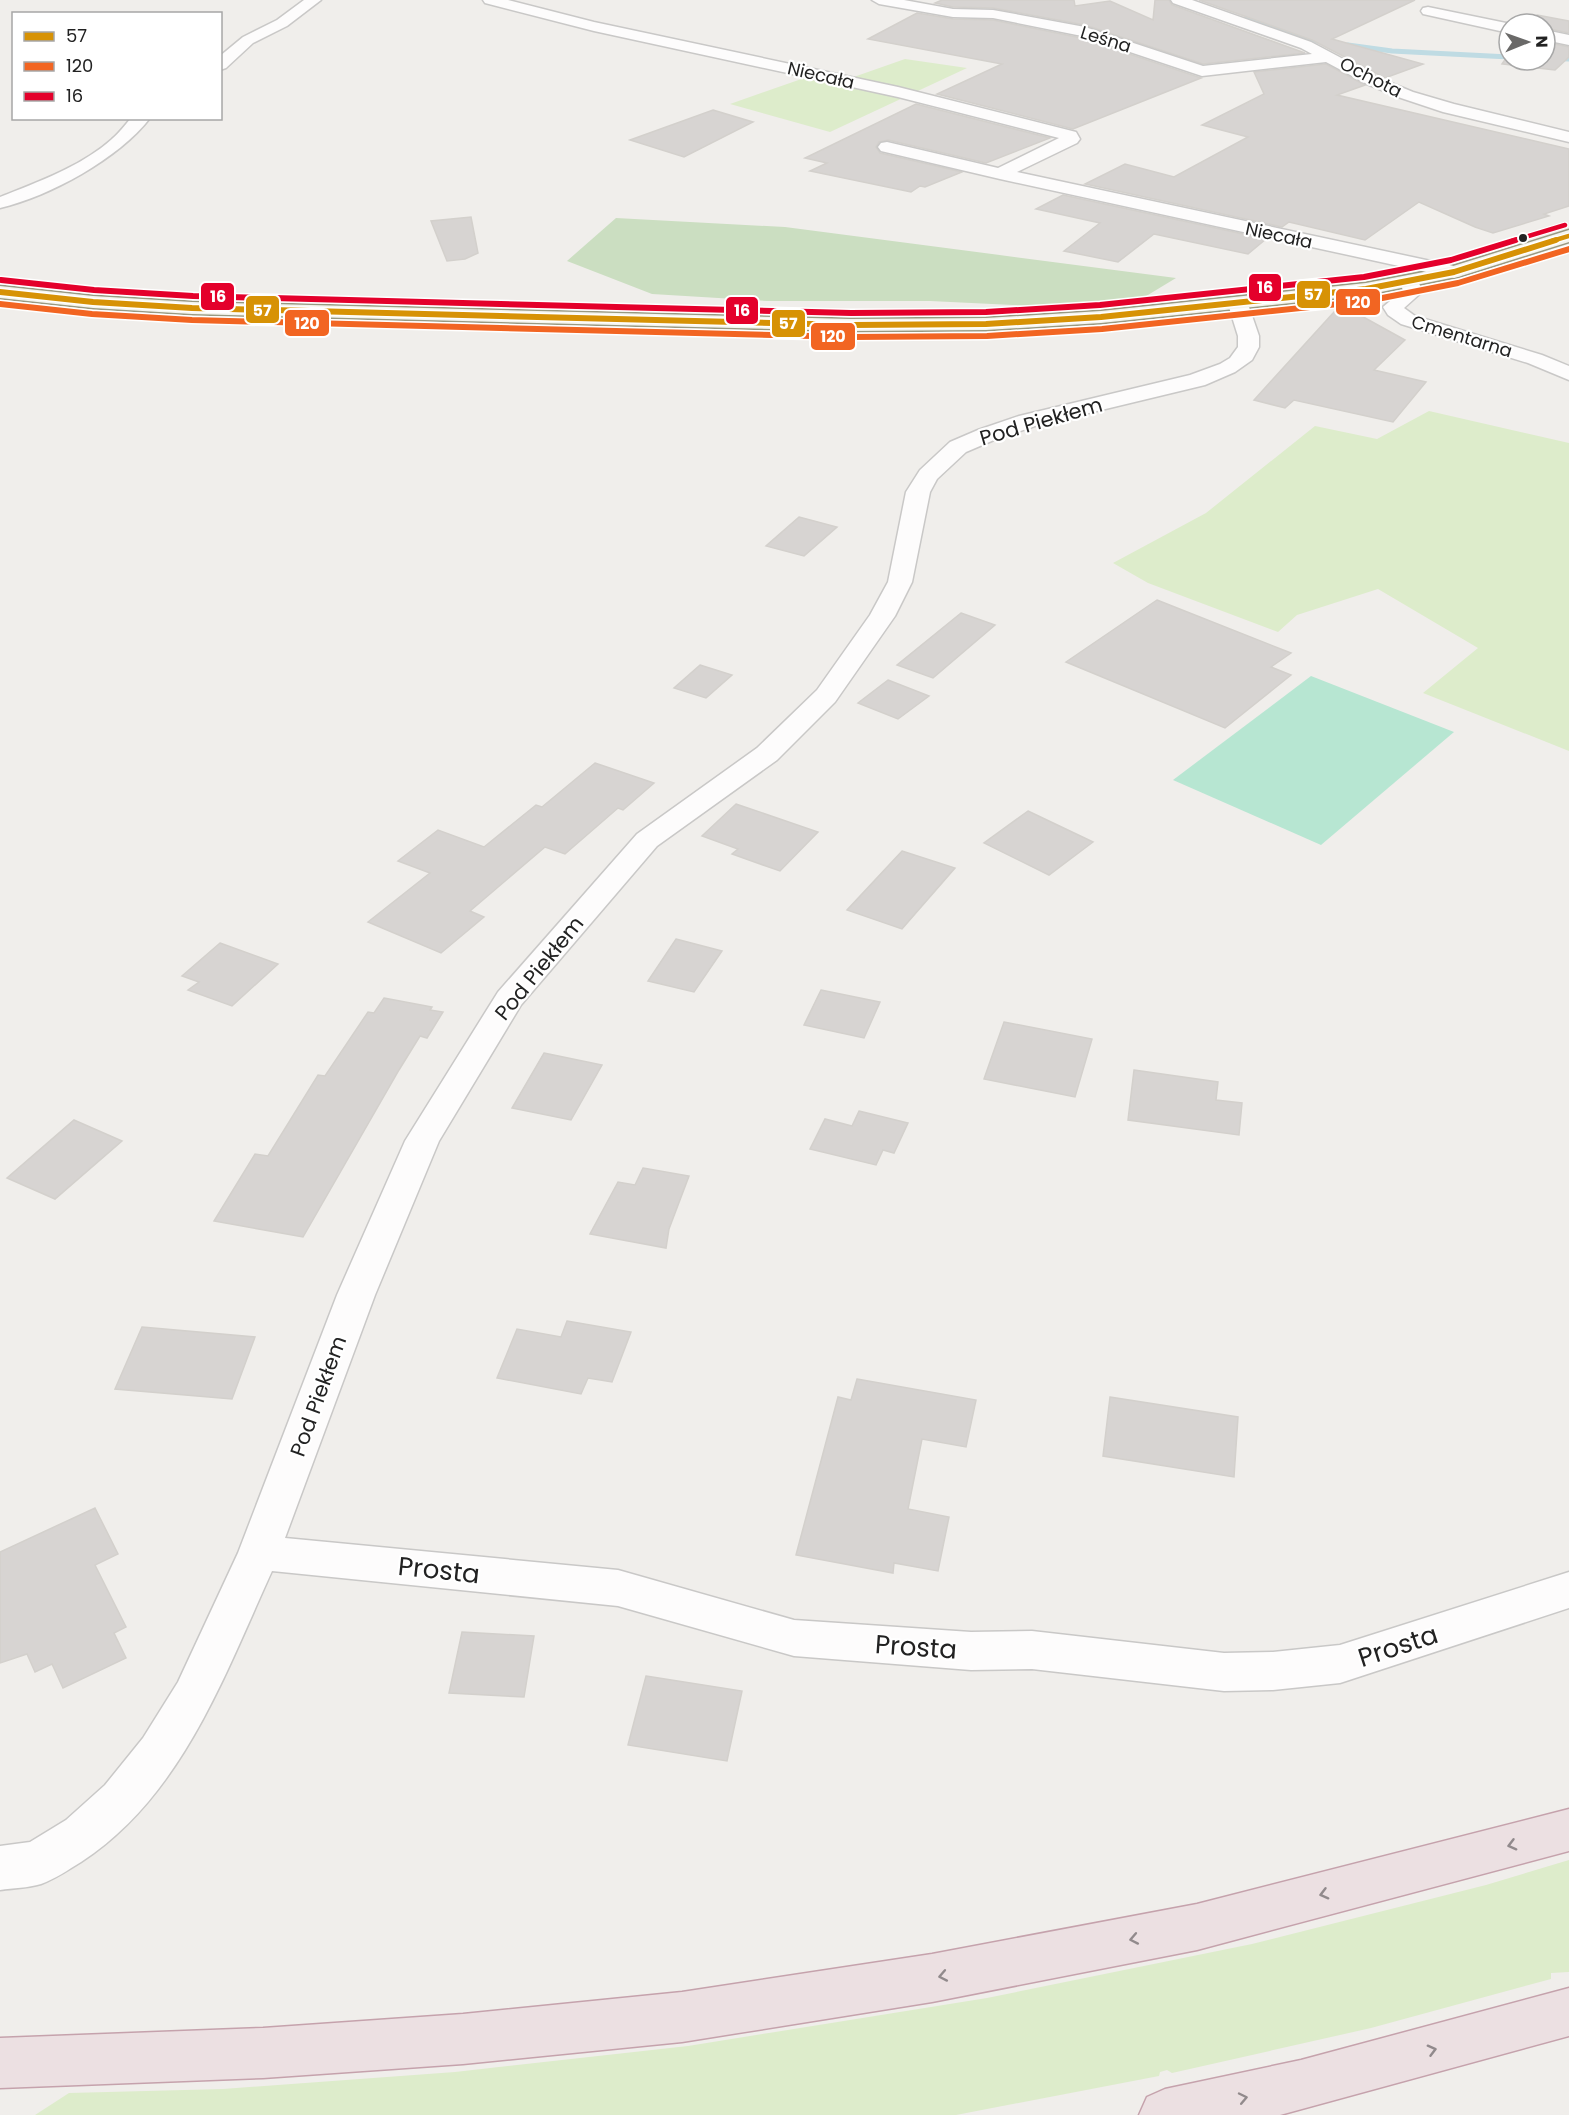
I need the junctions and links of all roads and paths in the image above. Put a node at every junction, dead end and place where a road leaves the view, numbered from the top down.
1 (314, 0) edge
2 (490, 0) edge
3 (879, 0) edge
4 (1178, 0) edge
5 (1428, 11) dead end
6 (1497, 25) edge
7 (1331, 57) junction
8 (222, 63) edge
9 (139, 120) edge
10 (1569, 137) edge
11 (887, 147) dead end
12 (1000, 174) junction
13 (0, 203) edge
14 (1569, 236) edge
15 (1454, 272) junction
16 (1409, 282) junction
17 (0, 292) edge
18 (1238, 304) junction
19 (1569, 374) edge
20 (259, 1553) junction
21 (1569, 1590) edge
22 (1569, 1830) edge
23 (0, 1868) edge
24 (1569, 2012) edge
25 (0, 2062) edge
26 (1165, 2115) edge

1 - 8 street
2 - 12 street, Niecała
3 - 7 street, Leśna
4 - 7 street, Ochota
5 - 6 street
7 - 10 street, Ochota
9 - 13 street
11 - 12 street, Niecała
12 - 15 street, Niecała
14 - 15 main road
15 - 16 main road
16 - 18 main road
16 - 19 street, Cmentarna
17 - 18 main road
18 - 20 street, Pod Piekłem
20 - 21 street, Prosta
20 - 23 street, Pod Piekłem
22 -> 25 highway
26 -> 24 highway

